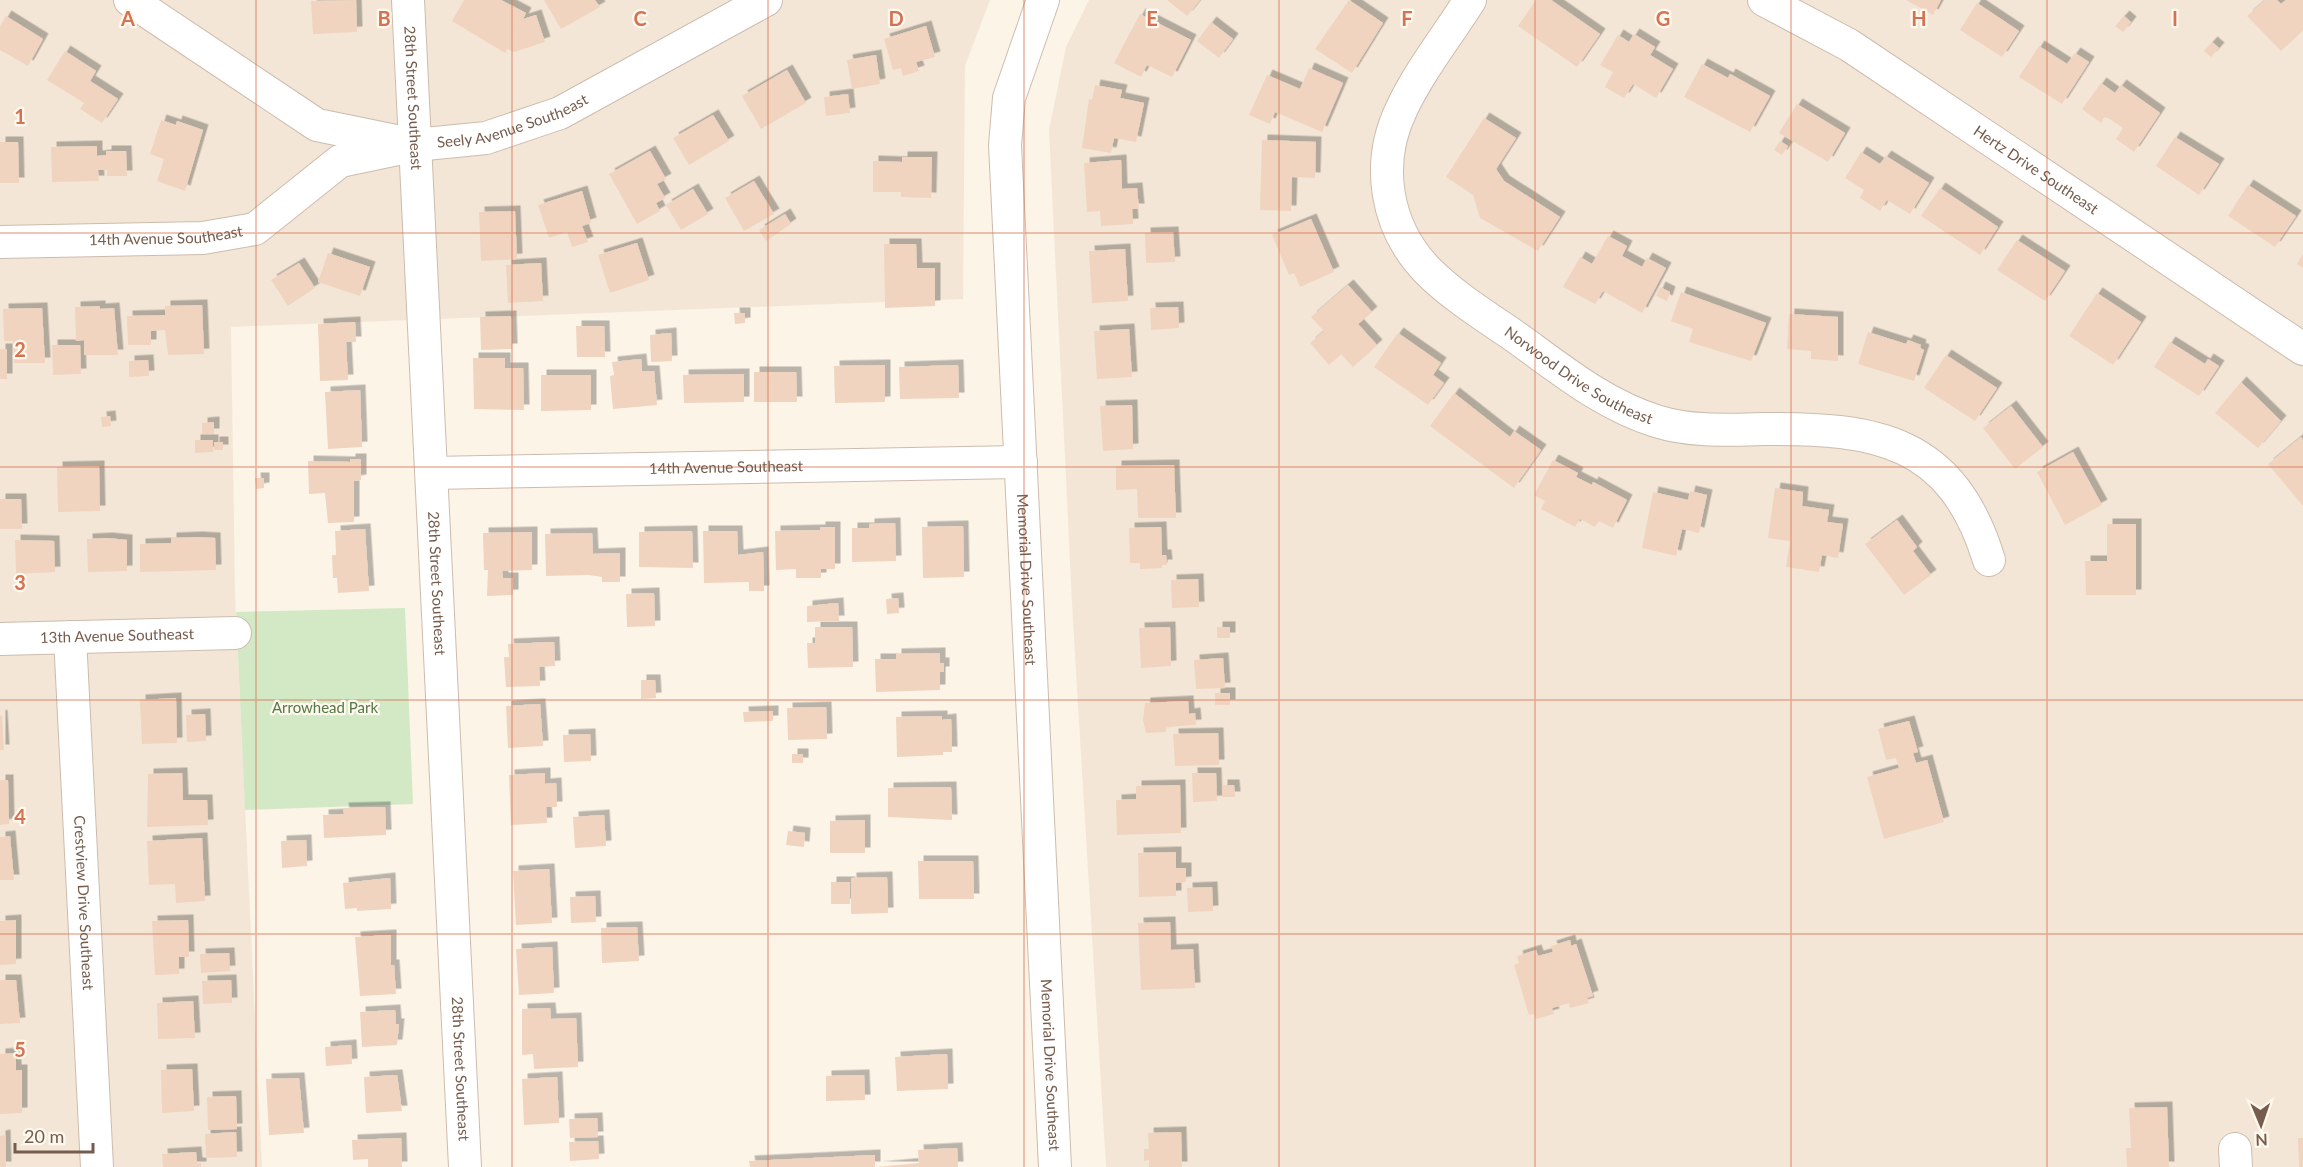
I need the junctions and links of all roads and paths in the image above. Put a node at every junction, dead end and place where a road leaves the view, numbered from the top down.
1 (130, 0) edge
2 (408, 0) edge
3 (766, 0) edge
4 (1043, 0) edge
5 (1470, 0) edge
6 (1764, 0) edge
7 (415, 145) junction
8 (0, 242) edge
9 (2303, 350) edge
10 (1021, 462) junction
11 (432, 473) junction
12 (1989, 560) dead end
13 (235, 633) dead end
14 (70, 637) junction
15 (0, 639) edge
16 (97, 1167) edge
17 (465, 1167) edge
18 (1055, 1167) edge

1 - 7 street, Seely Avenue Southeast
2 - 7 street, 28th Street Southeast
3 - 7 street, Seely Avenue Southeast
4 - 10 street, Memorial Drive Southeast
5 - 12 street, Norwood Drive Southeast
6 - 9 street, Hertz Drive Southeast
7 - 8 street, 14th Avenue Southeast
7 - 11 street, 28th Street Southeast
10 - 11 street, 14th Avenue Southeast
10 - 18 street, Memorial Drive Southeast
11 - 17 street, 28th Street Southeast
13 - 14 street, 13th Avenue Southeast
14 - 15 street, 13th Avenue Southeast
14 - 16 street, Crestview Drive Southeast

